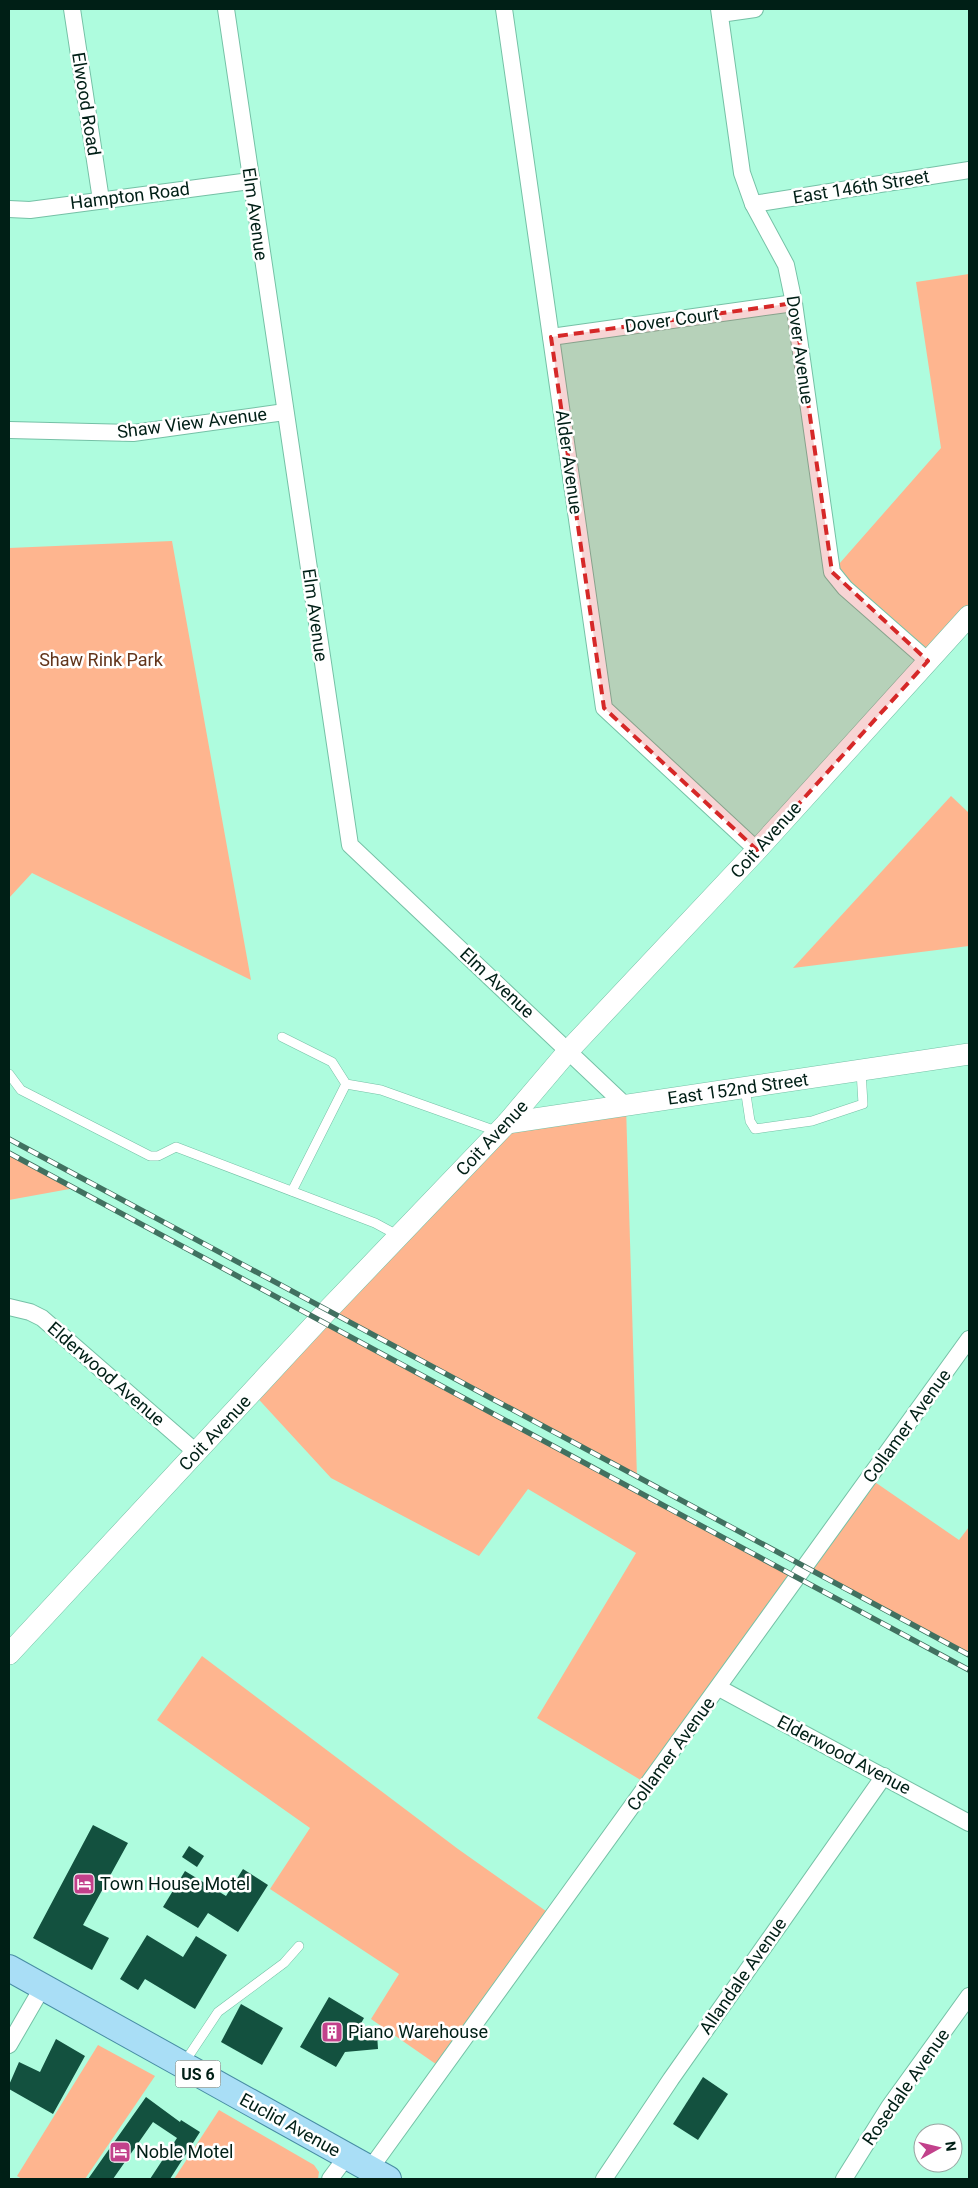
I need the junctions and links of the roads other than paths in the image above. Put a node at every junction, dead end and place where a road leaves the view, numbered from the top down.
1 (72, 9) edge
2 (226, 9) edge
3 (504, 9) edge
4 (755, 9) edge
5 (719, 12) edge
6 (969, 170) edge
7 (250, 181) junction
8 (101, 200) junction
9 (753, 204) junction
10 (9, 209) edge
11 (794, 303) junction
12 (551, 337) junction
13 (285, 412) junction
14 (9, 430) edge
15 (969, 616) edge
16 (928, 661) junction
17 (757, 850) junction
18 (282, 1037) dead end
19 (569, 1050) junction
20 (969, 1054) edge
21 (861, 1071) junction
22 (9, 1074) edge
23 (346, 1084) junction
24 (745, 1088) junction
25 (626, 1106) junction
26 (503, 1128) junction
27 (292, 1191) junction
28 (399, 1236) junction
29 (9, 1308) edge
30 (969, 1339) edge
31 (197, 1452) junction
32 (9, 1654) edge
33 (719, 1688) junction
34 (884, 1776) junction
35 (969, 1823) edge
36 (299, 1946) dead end
37 (9, 1968) edge
38 (42, 1988) junction
39 (969, 1996) edge
40 (9, 2045) edge
41 (183, 2066) junction
42 (347, 2156) junction
43 (379, 2174) edge
44 (330, 2179) edge
45 (604, 2179) edge
46 (844, 2179) edge

1 - 8 street, Elwood Road
2 - 7 street, Elm Avenue
3 - 12 street, Alder Avenue
4 - 5 street
5 - 9 street, Dover Avenue
6 - 9 street, East 146th Street
7 - 8 street, Hampton Road
7 - 13 street, Elm Avenue
8 - 10 street, Hampton Road
9 - 11 street, Dover Avenue
11 - 12 street, Dover Court
11 - 16 street, Dover Avenue
12 - 17 street, Alder Avenue
13 - 14 street, Shaw View Avenue
13 - 19 street, Elm Avenue
15 - 16 street, Coit Avenue
16 - 17 street, Coit Avenue
17 - 19 street, Coit Avenue
18 - 23 lane
19 - 25 street, Elm Avenue
19 - 26 street, Coit Avenue
20 - 21 street, East 152nd Street
21 - 24 street, East 152nd Street
21 - 24 lane
22 - 27 lane
23 - 26 lane
23 - 27 lane
24 - 25 street, East 152nd Street
25 - 26 street, East 152nd Street
26 - 28 street, Coit Avenue
27 - 28 lane
28 - 31 street, Coit Avenue
29 - 31 street, Elderwood Avenue
30 - 33 street, Collamer Avenue
31 - 32 street, Coit Avenue
33 - 34 street, Elderwood Avenue
33 - 43 street, Collamer Avenue
34 - 35 street, Elderwood Avenue
34 - 45 street, Allandale Avenue
36 - 41 lane
37 - 38 main road, Euclid Avenue / US 6
38 - 40 street
38 - 41 main road, Euclid Avenue / US 6
39 - 46 street, Rosedale Avenue
41 - 42 main road, Euclid Avenue / US 6
42 - 43 main road, Euclid Avenue / US 6
42 - 44 street

